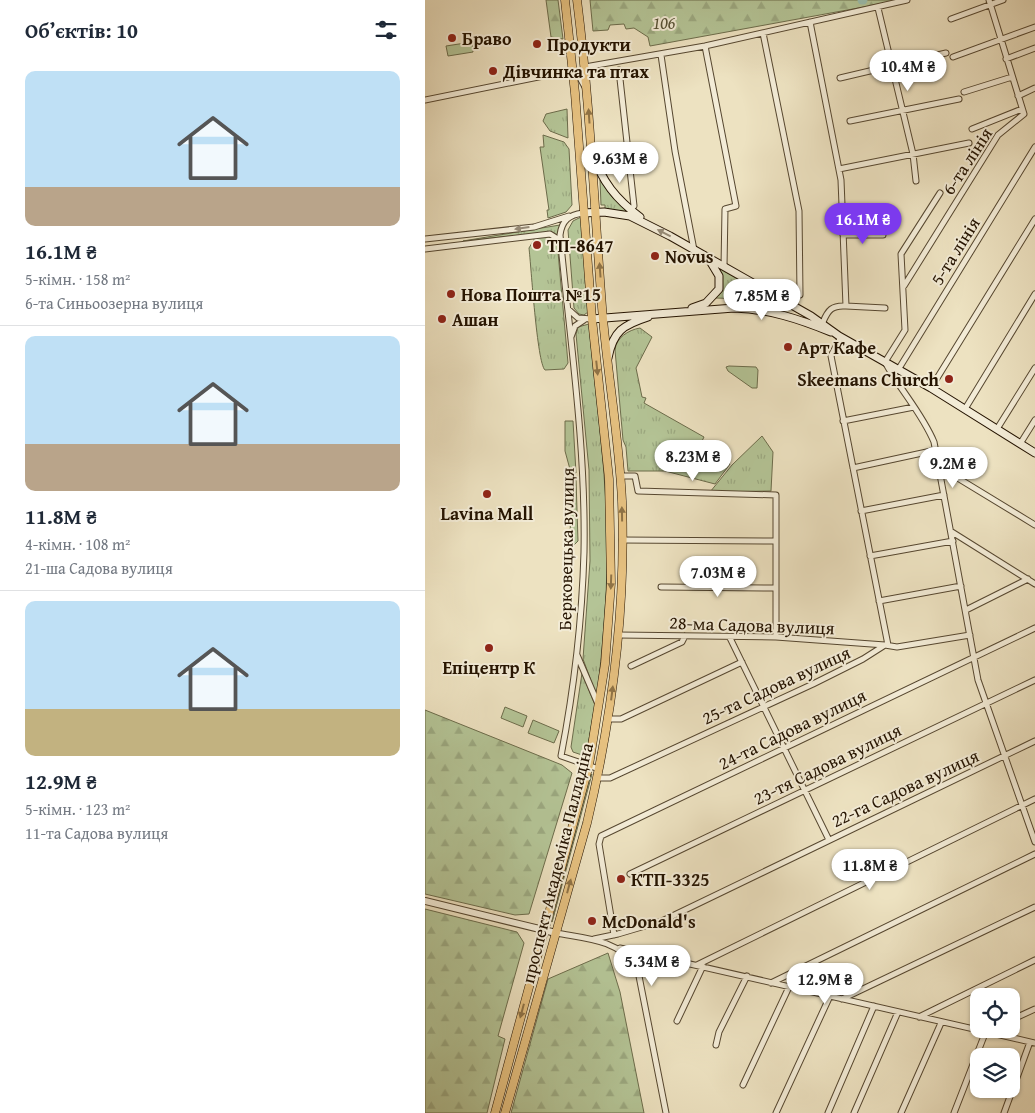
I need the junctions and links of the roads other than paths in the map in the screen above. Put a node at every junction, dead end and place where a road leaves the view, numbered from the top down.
1 (565, 0) edge
2 (577, 0) edge
3 (907, 0) edge
4 (1003, 0) edge
5 (990, 2) edge
6 (878, 8) junction
7 (951, 20) dead end
8 (810, 22) junction
9 (1035, 27) edge
10 (763, 33) junction
11 (1001, 40) junction
12 (705, 46) junction
13 (1035, 48) edge
14 (946, 53) dead end
15 (661, 55) junction
16 (953, 56) dead end
17 (1006, 59) junction
18 (892, 66) junction
19 (585, 68) junction
20 (573, 70) junction
21 (619, 70) dead end
22 (1012, 77) junction
23 (840, 78) dead end
24 (1035, 88) edge
25 (587, 89) junction
26 (964, 92) dead end
27 (425, 93) edge
28 (1018, 96) junction
29 (425, 99) edge
30 (959, 99) dead end
31 (903, 110) junction
32 (1023, 112) junction
33 (850, 121) dead end
34 (972, 129) dead end
35 (969, 143) dead end
36 (591, 144) junction
37 (1035, 147) edge
38 (913, 154) junction
39 (839, 169) junction
40 (916, 181) dead end
41 (940, 193) dead end
42 (630, 210) junction
43 (596, 212) junction
44 (583, 213) junction
45 (569, 216) junction
46 (1035, 219) edge
47 (647, 224) junction
48 (843, 235) junction
49 (883, 235) dead end
50 (425, 239) edge
51 (561, 244) junction
52 (425, 248) edge
53 (694, 250) junction
54 (709, 258) junction
55 (725, 268) junction
56 (904, 287) junction
57 (1035, 294) edge
58 (800, 295) dead end
59 (565, 301) junction
60 (845, 306) junction
61 (885, 308) dead end
62 (685, 310) junction
63 (662, 313) junction
64 (603, 318) junction
65 (588, 320) junction
66 (823, 322) junction
67 (839, 336) junction
68 (570, 342) junction
69 (885, 362) junction
70 (607, 366) junction
71 (1035, 368) edge
72 (898, 370) junction
73 (931, 388) junction
74 (914, 406) junction
75 (965, 409) junction
76 (1035, 420) edge
77 (843, 421) junction
78 (997, 429) junction
79 (1020, 444) junction
80 (935, 450) junction
81 (1035, 452) edge
82 (939, 466) junction
83 (853, 468) junction
84 (620, 476) junction
85 (944, 495) junction
86 (861, 511) junction
87 (1035, 526) edge
88 (951, 532) junction
89 (622, 540) junction
90 (776, 540) junction
91 (953, 541) junction
92 (870, 556) junction
93 (1028, 579) junction
94 (1035, 584) edge
95 (961, 586) junction
96 (661, 587) dead end
97 (775, 588) junction
98 (879, 601) junction
99 (966, 610) junction
100 (1035, 628) edge
101 (618, 635) junction
102 (970, 635) junction
103 (685, 636) junction
104 (776, 637) junction
105 (731, 638) junction
106 (886, 645) junction
107 (577, 654) junction
108 (973, 658) junction
109 (742, 662) junction
110 (631, 666) dead end
111 (1035, 680) edge
112 (985, 704) junction
113 (763, 706) junction
114 (599, 707) junction
115 (608, 718) junction
116 (1035, 741) edge
117 (783, 748) junction
118 (1004, 756) junction
119 (589, 765) junction
120 (599, 769) junction
121 (597, 778) junction
122 (805, 790) junction
123 (1035, 800) edge
124 (1022, 806) junction
125 (829, 840) junction
126 (1035, 842) edge
127 (1035, 854) edge
128 (630, 874) dead end
129 (425, 901) edge
130 (1035, 907) edge
131 (543, 930) junction
132 (556, 933) junction
133 (614, 935) junction
134 (593, 939) junction
135 (620, 948) junction
136 (1035, 960) edge
137 (696, 965) junction
138 (703, 966) junction
139 (747, 976) junction
140 (771, 983) junction
141 (789, 987) junction
142 (830, 996) junction
143 (841, 999) junction
144 (875, 1006) junction
145 (1035, 1009) edge
146 (898, 1012) junction
147 (1020, 1016) edge
148 (918, 1017) junction
149 (677, 1021) dead end
150 (941, 1023) junction
151 (970, 1029) edge
152 (984, 1038) edge
153 (1011, 1038) edge
154 (1032, 1043) edge
155 (716, 1046) dead end
156 (743, 1085) dead end
157 (495, 1113) edge
158 (505, 1113) edge
159 (666, 1113) edge
160 (776, 1113) edge
161 (828, 1113) edge
162 (854, 1113) edge
163 (901, 1113) edge
164 (954, 1113) edge
165 (1004, 1113) edge

1 - 20 highway, проспект Академіка Палладіна
2 - 19 highway, проспект Академіка Палладіна
3 - 6 street
4 - 5 street
5 - 7 street
5 - 11 street
6 - 8 street
6 - 18 street
8 - 10 street
8 - 39 street
9 - 11 street
10 - 12 street
10 - 58 street
11 - 16 street
11 - 17 street
12 - 15 street
12 - 55 street
13 - 17 street
14 - 18 street
15 - 19 street
15 - 53 street
17 - 22 street
18 - 23 street
18 - 31 street
19 - 25 highway, проспект Академіка Палладіна
20 - 25 street
20 - 29 street
20 - 44 highway, проспект Академіка Палладіна
21 - 42 street
22 - 26 street
22 - 28 street
24 - 28 street
36 -> 25 highway, проспект Академіка Палладіна
27 - 29 street
28 - 32 street
30 - 31 street
31 - 33 street
31 - 38 street
32 - 34 street
32 - 56 street, 6-та лінія
35 - 38 street
36 - 42 main road
36 - 43 highway, проспект Академіка Палладіна
37 - 72 street, 5-та лінія
38 - 39 street
38 - 40 street
39 - 48 street
41 - 56 street
42 - 47 main road
43 - 44 main road
43 - 47 main road
64 -> 43 highway, проспект Академіка Палладіна
44 - 45 street
44 - 65 highway, проспект Академіка Палладіна
45 -> 50 street
45 - 51 street, Берковецька вулиця
46 - 73 street
53 -> 47 main road
48 - 49 street
48 - 60 street
51 - 52 street
51 - 59 street, Берковецька вулиця
53 - 54 main road
54 - 55 main road
54 - 62 main road
55 - 66 main road
56 - 69 street
57 - 75 street
59 - 65 street
59 - 68 street, Берковецька вулиця
60 - 61 street
60 - 66 street
62 - 63 main road
62 - 67 main road
63 - 64 main road
63 - 70 main road
64 - 65 main road
64 - 70 highway, проспект Академіка Палладіна
65 - 68 street
65 -> 114 highway, проспект Академіка Палладіна
66 - 67 main road
67 - 69 main road
67 - 77 street
68 - 107 street, Берковецька вулиця
69 - 72 main road
69 - 74 street
70 - 84 highway, проспект Академіка Палладіна
71 - 78 street
72 - 73 main road
73 - 75 main road
74 - 77 street
74 - 80 street
75 - 78 main road
76 - 79 street
77 - 83 street
78 - 79 main road
79 - 81 main road
80 - 82 street
80 - 83 street
82 - 85 street
82 - 87 street
83 - 86 street
89 -> 84 highway, проспект Академіка Палладіна
84 - 90 street
85 - 86 street
85 - 88 street
86 - 92 street
88 - 91 street
88 - 93 street
89 - 90 street
89 - 101 highway, проспект Академіка Палладіна
90 - 97 street
91 - 92 street
91 - 95 street
92 - 98 street
93 - 94 street
93 - 99 street
95 - 98 street
95 - 99 street
96 - 97 street
97 - 104 street
98 - 106 street
99 - 102 street
100 - 108 street, 24-та Садова вулиця
101 - 103 street, 28-ма Садова вулиця
115 -> 101 highway, проспект Академіка Палладіна
102 - 106 street
102 - 108 street
103 - 105 street, 28-ма Садова вулиця
103 - 110 street
104 - 105 street, 28-ма Садова вулиця
104 - 106 street, 28-ма Садова вулиця
105 - 109 street
106 - 113 street, 25-та Садова вулиця
107 - 114 street
107 - 119 street, Берковецька вулиця
108 - 112 street
108 - 117 street, 24-та Садова вулиця
109 - 113 street
109 - 115 street
111 - 112 street, 23-тя Садова вулиця
112 - 118 street
112 - 122 street, 23-тя Садова вулиця
113 - 117 street
113 - 121 street, 25-та Садова вулиця
114 - 119 highway, проспект Академіка Палладіна
115 - 120 highway, проспект Академіка Палладіна
116 - 118 street, 22-га Садова вулиця
117 - 122 street
117 - 133 street, 24-та Садова вулиця
118 - 124 street
118 - 125 street, 22-га Садова вулиця
119 - 120 street
119 - 131 highway, проспект Академіка Палладіна
120 - 121 highway, проспект Академіка Палладіна
132 -> 121 highway, проспект Академіка Палладіна
122 - 125 street
122 - 128 street, 23-тя Садова вулиця
123 - 124 street
124 - 126 street
124 - 137 street
125 - 133 street, 22-га Садова вулиця
127 - 140 street
129 - 131 street
130 - 143 street
131 - 132 street
131 -> 157 highway, проспект Академіка Палладіна
132 - 134 street
132 - 158 highway, проспект Академіка Палладіна
133 - 134 street, 22-га Садова вулиця
134 - 135 street
135 - 137 street
135 - 159 street
136 - 148 street
137 - 138 street
138 - 139 street
138 - 149 street
139 - 140 street
139 - 155 street
140 - 141 street
141 - 142 street
141 - 156 street
142 - 143 street
142 - 160 street
143 - 144 street
144 - 146 street
144 - 161 street
145 - 147 street
146 - 148 street
146 - 162 street
148 - 150 street
150 - 151 street
150 - 163 street
152 - 164 street
153 - 154 street
154 - 165 street

